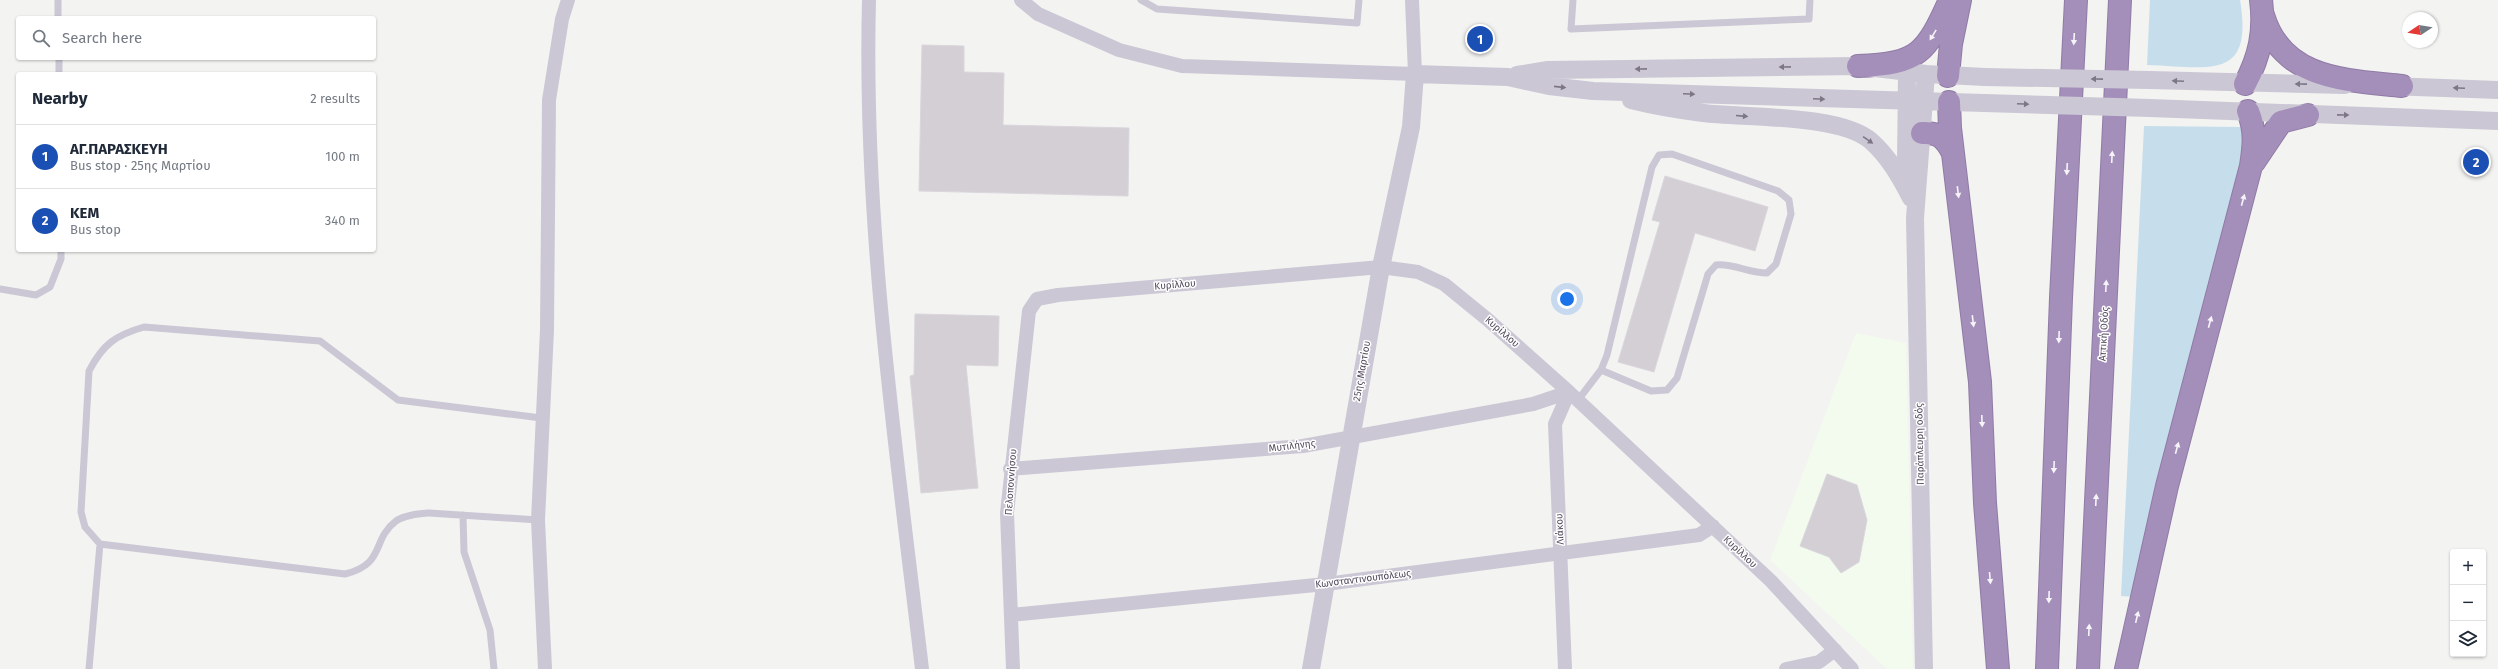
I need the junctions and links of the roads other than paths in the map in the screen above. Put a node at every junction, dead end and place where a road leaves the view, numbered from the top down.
1 (58, 0) edge
2 (568, 0) edge
3 (869, 0) edge
4 (1021, 0) edge
5 (1141, 0) edge
6 (1359, 0) edge
7 (1412, 0) edge
8 (1573, 0) edge
9 (1810, 0) edge
10 (1950, 0) edge
11 (1960, 0) edge
12 (2076, 0) edge
13 (2120, 0) edge
14 (2262, 8) edge
15 (58, 16) edge
16 (59, 60) edge
17 (1858, 66) junction
18 (59, 72) edge
19 (1907, 73) junction
20 (1415, 74) junction
21 (1926, 74) junction
22 (1508, 76) junction
23 (1948, 76) junction
24 (2402, 86) junction
25 (2239, 89) junction
26 (2498, 90) edge
27 (1593, 91) junction
28 (1915, 102) junction
29 (1949, 102) junction
30 (2195, 109) junction
31 (2248, 111) junction
32 (2308, 115) junction
33 (2498, 121) edge
34 (1922, 133) junction
35 (1953, 153) junction
36 (2251, 166) junction
37 (1911, 198) junction
38 (1915, 218) junction
39 (61, 252) edge
40 (1381, 267) junction
41 (0, 290) edge
42 (1037, 300) joint
43 (1601, 370) junction
44 (1574, 396) junction
45 (541, 418) junction
46 (1350, 437) junction
47 (1010, 469) junction
48 (463, 515) junction
49 (538, 520) junction
50 (1713, 526) junction
51 (100, 544) junction
52 (1562, 553) junction
53 (1326, 584) junction
54 (1011, 615) junction
55 (1835, 650) junction
56 (89, 669) edge
57 (494, 669) edge
58 (545, 669) edge
59 (922, 669) edge
60 (1014, 669) edge
61 (1311, 669) edge
62 (1565, 669) edge
63 (1786, 669) edge
64 (1852, 669) edge
65 (1924, 669) edge
66 (1998, 669) edge
67 (2047, 669) edge
68 (2088, 669) edge
69 (2126, 669) edge

1 - 15 lane
2 - 45 street
3 - 59 street
4 - 20 street
5 - 6 lane
7 - 20 street
8 - 9 lane
10 -> 17 highway
11 - 23 highway
12 -> 67 highway
68 -> 13 highway, Αττική Οδός
14 - 24 highway
14 - 25 highway
16 - 18 lane
17 - 19 street
17 -> 22 street
19 - 21 street
19 - 28 street
20 - 22 street
20 - 40 street, 25ης Μαρτίου
21 - 23 street
21 - 28 street
22 -> 27 street
25 -> 23 street, bridge
23 - 29 street
24 -> 25 street
26 -> 24 street
25 - 30 street
25 - 31 street
27 -> 28 street
27 -> 37 street
28 - 29 street
28 - 34 street, Παράπλευρη οδός
28 - 37 street, Παράπλευρη οδός
29 -> 30 street, bridge
29 - 35 highway
30 - 31 street
31 - 32 street
31 - 36 highway
32 -> 33 street
32 - 36 highway
34 - 35 highway
34 - 38 street, Παράπλευρη οδός
35 -> 66 highway
69 -> 36 highway
37 - 38 street, Παράπλευρη οδός
38 - 65 street, Παράπλευρη οδός
39 - 41 lane
40 - 42 street, Κυρίλλου
40 - 44 street, Κυρίλλου
40 - 46 street, 25ης Μαρτίου
42 - 47 street, Πελοποννήσου
43 - 43 lane
43 - 44 lane
44 - 46 street, Μυτιλήνης
44 - 50 street, Κυρίλλου
44 - 52 street, Λιάκου
45 - 49 street
45 - 51 lane
46 - 47 street, Μυτιλήνης
46 - 53 street, 25ης Μαρτίου
47 - 54 street, Πελοποννήσου
48 - 49 lane
48 - 51 lane
48 - 57 lane
49 - 58 street
50 - 52 street, Κωνσταντινουπόλεως
50 - 55 street, Κυρίλλου
51 - 56 lane
52 - 53 street, Κωνσταντινουπόλεως
52 - 62 street, Λιάκου
53 - 54 street, Κωνσταντινουπόλεως
53 - 61 street, 25ης Μαρτίου
54 - 60 street, Πελοποννήσου
55 - 63 street
55 - 64 street, Κυρίλλου

